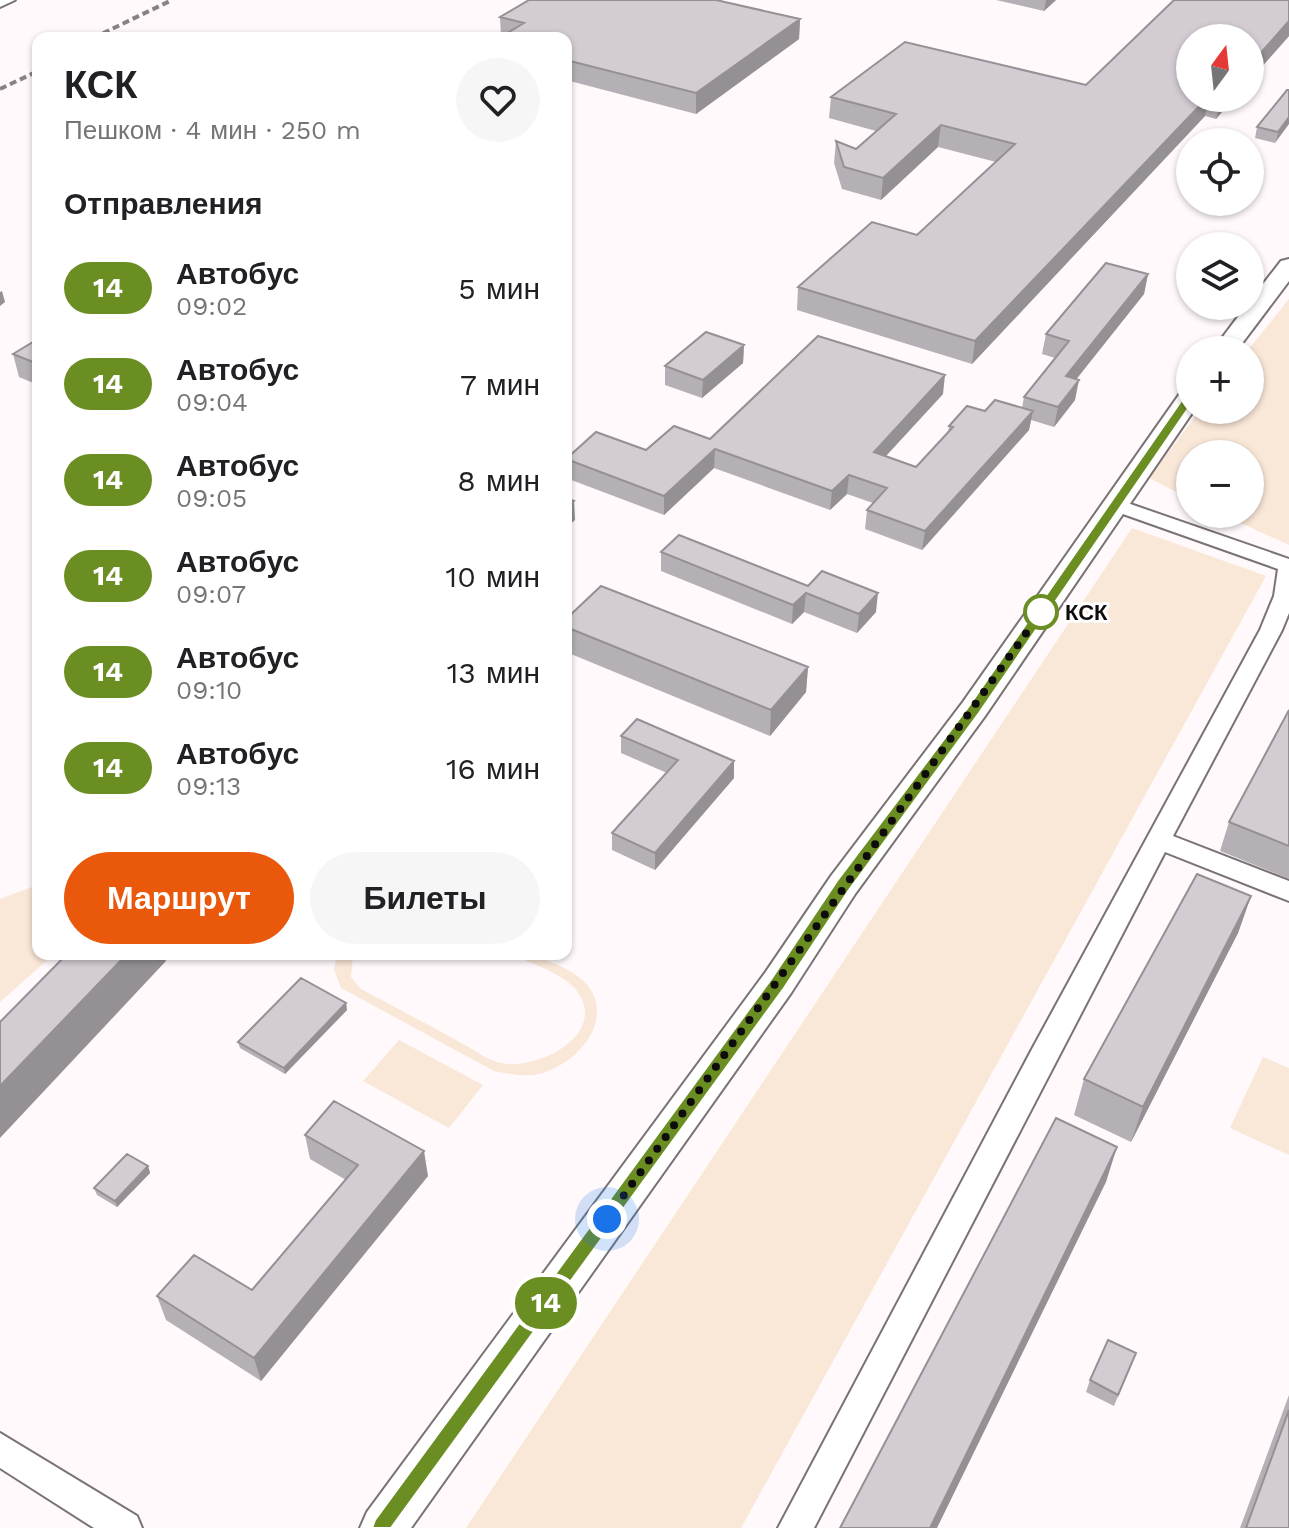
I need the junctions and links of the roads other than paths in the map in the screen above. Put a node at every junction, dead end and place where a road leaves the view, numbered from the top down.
1 (8, 0) edge
2 (0, 3) edge
3 (1289, 266) edge
4 (1236, 336) edge
5 (1176, 416) edge
6 (1113, 504) junction
7 (1289, 566) edge
8 (1159, 840) junction
9 (1289, 891) edge
10 (0, 1449) edge
11 (125, 1528) edge
12 (383, 1528) edge
13 (795, 1528) edge

1 - 2 street
3 - 4 street
5 - 6 street
6 - 7 street
6 - 12 street
7 - 8 street
8 - 9 street
8 - 13 street
10 - 11 street

